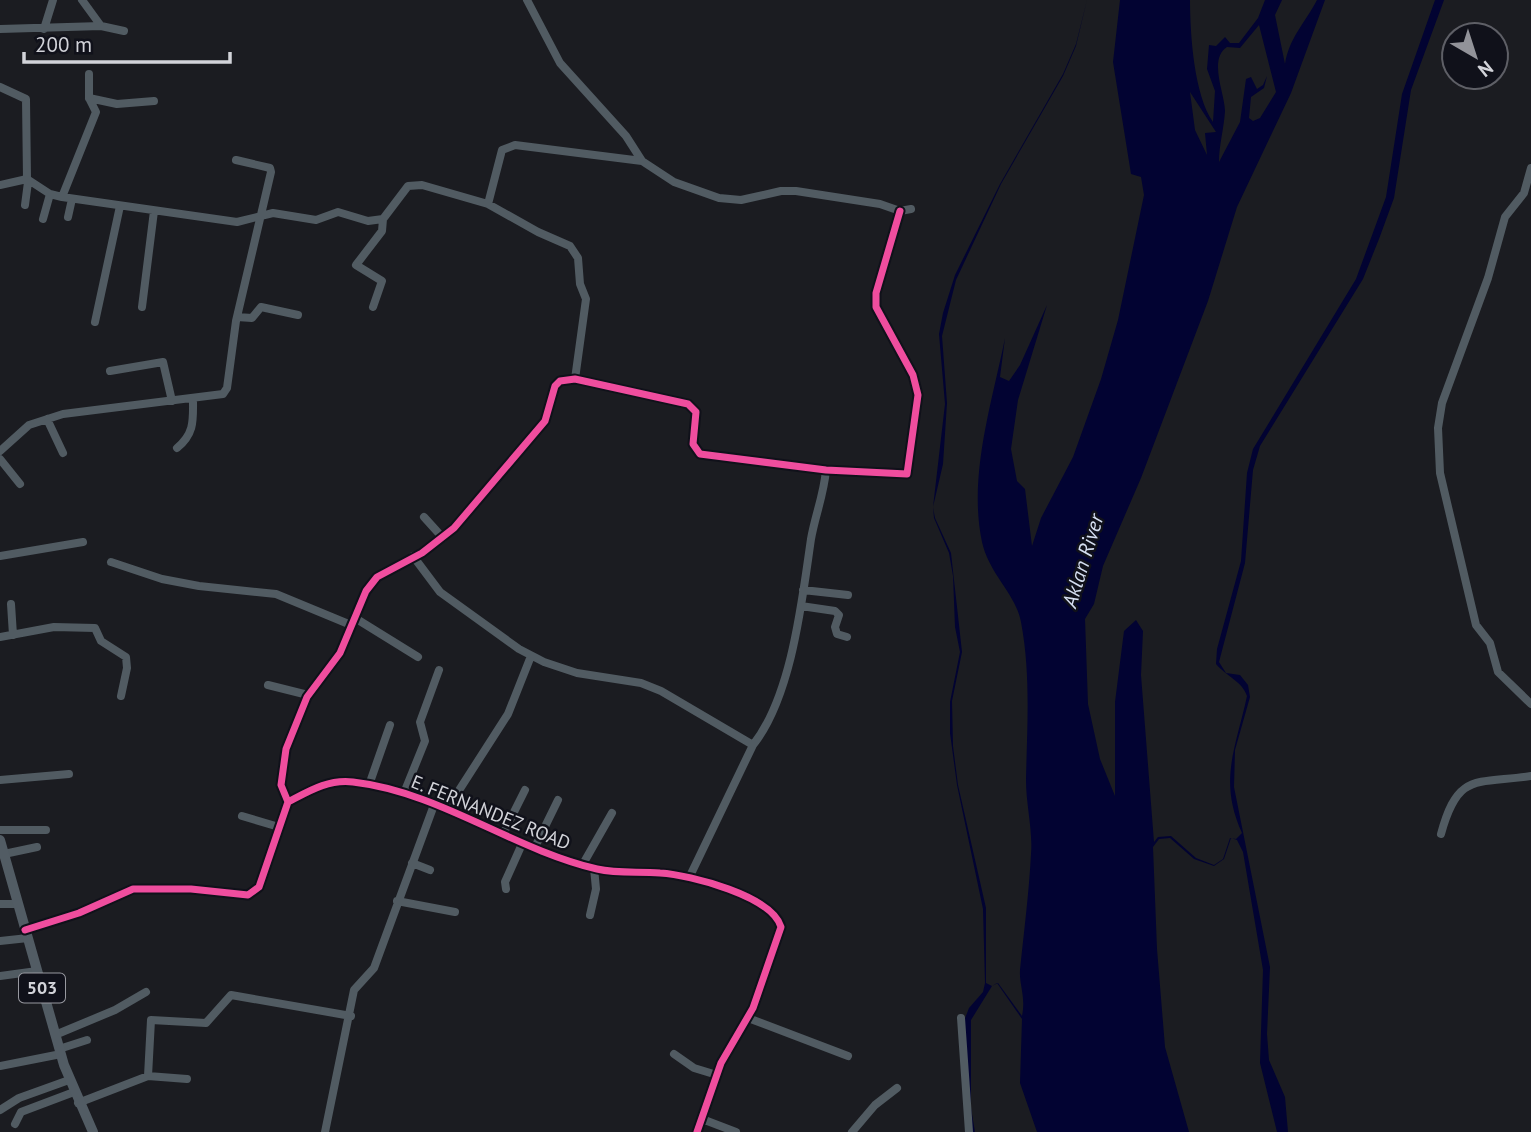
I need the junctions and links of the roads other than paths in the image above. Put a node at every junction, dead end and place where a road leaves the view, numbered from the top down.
1 (53, 0) edge
2 (82, 0) edge
3 (527, 0) edge
4 (101, 26) junction
5 (0, 29) edge
6 (44, 29) junction
7 (124, 31) dead end
8 (89, 74) dead end
9 (0, 87) edge
10 (89, 98) junction
11 (153, 101) dead end
12 (236, 160) dead end
13 (642, 161) junction
14 (1531, 168) edge
15 (28, 180) junction
16 (0, 185) edge
17 (50, 194) junction
18 (62, 197) junction
19 (72, 199) junction
20 (488, 204) junction
21 (25, 205) dead end
22 (120, 206) junction
23 (911, 209) dead end
24 (154, 211) junction
25 (900, 211) junction
26 (260, 216) junction
27 (68, 217) dead end
28 (43, 219) dead end
29 (383, 219) junction
30 (142, 307) dead end
31 (373, 307) dead end
32 (298, 315) dead end
33 (237, 317) junction
34 (94, 322) dead end
35 (110, 371) dead end
36 (575, 379) junction
37 (193, 398) junction
38 (172, 401) junction
39 (47, 419) junction
40 (177, 448) dead end
41 (0, 451) edge
42 (63, 453) dead end
43 (0, 459) edge
44 (826, 470) junction
45 (20, 484) dead end
46 (424, 517) dead end
47 (443, 538) junction
48 (83, 542) dead end
49 (0, 556) edge
50 (413, 556) junction
51 (111, 562) dead end
52 (803, 590) junction
53 (848, 595) dead end
54 (11, 604) dead end
55 (801, 606) junction
56 (353, 621) junction
57 (13, 635) junction
58 (0, 637) edge
59 (847, 637) dead end
60 (531, 656) junction
61 (418, 657) dead end
62 (439, 670) dead end
63 (268, 685) dead end
64 (308, 695) junction
65 (121, 696) dead end
66 (1531, 705) edge
67 (390, 724) dead end
68 (753, 746) junction
69 (69, 774) dead end
70 (1531, 776) edge
71 (0, 780) edge
72 (369, 785) junction
73 (525, 790) dead end
74 (404, 793) junction
75 (558, 800) dead end
76 (288, 802) junction
77 (435, 805) junction
78 (447, 809) junction
79 (612, 813) dead end
80 (242, 816) dead end
81 (279, 827) junction
82 (0, 830) edge
83 (46, 830) dead end
84 (503, 834) junction
85 (1441, 834) dead end
86 (0, 840) edge
87 (522, 844) junction
88 (37, 847) dead end
89 (534, 849) junction
90 (4, 853) junction
91 (412, 863) junction
92 (583, 864) junction
93 (594, 868) junction
94 (430, 870) dead end
95 (689, 878) junction
96 (506, 890) dead end
97 (397, 901) junction
98 (0, 904) edge
99 (18, 904) junction
100 (455, 912) dead end
101 (590, 915) dead end
102 (27, 934) junction
103 (0, 942) edge
104 (37, 971) junction
105 (0, 976) edge
106 (146, 992) dead end
107 (351, 1016) junction
108 (748, 1018) junction
109 (961, 1018) dead end
110 (55, 1035) junction
111 (87, 1040) dead end
112 (60, 1051) junction
113 (674, 1054) dead end
114 (848, 1056) dead end
115 (0, 1066) edge
116 (717, 1074) junction
117 (148, 1076) junction
118 (187, 1079) dead end
119 (69, 1080) junction
120 (897, 1088) dead end
121 (76, 1098) junction
122 (0, 1110) edge
123 (702, 1119) junction
124 (15, 1124) dead end
125 (93, 1132) edge
126 (325, 1132) edge
127 (697, 1132) edge
128 (736, 1132) edge
129 (852, 1132) edge
130 (969, 1132) edge

1 - 6 street
2 - 4 street
3 - 13 street
4 - 6 street
4 - 7 street
5 - 6 street
8 - 10 street
9 - 15 street
10 - 11 street
10 - 18 street
12 - 26 street
13 - 20 street
13 - 25 street
14 - 66 street
15 - 16 street
15 - 17 street
15 - 21 street
17 - 18 street
17 - 28 street
18 - 19 street
19 - 22 street
19 - 27 street
20 - 29 street
20 - 36 street
22 - 24 street
22 - 34 street
23 - 25 street
24 - 26 street
24 - 30 street
25 - 44 street
26 - 29 street
26 - 33 street
29 - 31 street
32 - 33 street
33 - 37 street
35 - 38 street
36 - 44 street
36 - 47 street
37 - 38 street
37 - 40 street
38 - 39 street
39 - 41 street
39 - 42 street
43 - 45 street
44 - 52 street
46 - 47 street
47 - 50 street
48 - 49 street
50 - 56 street
50 - 60 street
51 - 56 street
52 - 53 street
52 - 55 street
54 - 57 street
55 - 59 street
55 - 68 street
56 - 61 street
56 - 64 street
57 - 58 street
57 - 65 street
60 - 68 street
60 - 78 street
62 - 74 street
63 - 64 street
64 - 76 street
67 - 72 street
68 - 95 street
69 - 71 street
70 - 85 street
72 - 74 street, E. FERNANDEZ ROAD
72 - 76 street, E. FERNANDEZ ROAD
73 - 84 street
74 - 77 street, E. FERNANDEZ ROAD
75 - 89 street
76 - 81 street
77 - 78 street, E. FERNANDEZ ROAD
77 - 91 street
78 - 84 street, E. FERNANDEZ ROAD
79 - 92 street
80 - 81 street
81 - 102 street
82 - 83 street
84 - 87 street, E. FERNANDEZ ROAD
86 - 90 main road, 503
87 - 89 street, E. FERNANDEZ ROAD
87 - 96 street
88 - 90 street
89 - 92 street, E. FERNANDEZ ROAD
90 - 99 main road, 503
91 - 94 street
91 - 97 street
92 - 93 street, E. FERNANDEZ ROAD
93 - 95 street, E. FERNANDEZ ROAD
93 - 101 street
95 - 108 street, E. FERNANDEZ ROAD
97 - 100 street
97 - 107 street
98 - 99 street
99 - 102 main road, 503
102 - 103 street
102 - 104 main road, 503
104 - 105 street
104 - 110 main road, 503
106 - 110 street
107 - 117 street
107 - 126 street
108 - 114 street
108 - 116 street, E. FERNANDEZ ROAD
109 - 130 street
110 - 112 main road, 503
111 - 112 street
112 - 115 street
112 - 119 main road, 503
113 - 116 street
116 - 123 street, E. FERNANDEZ ROAD
117 - 118 street
117 - 121 street
119 - 121 main road, 503
119 - 122 street
120 - 129 street
121 - 124 street
121 - 125 main road, 503
123 - 127 street, E. FERNANDEZ ROAD
123 - 128 street

